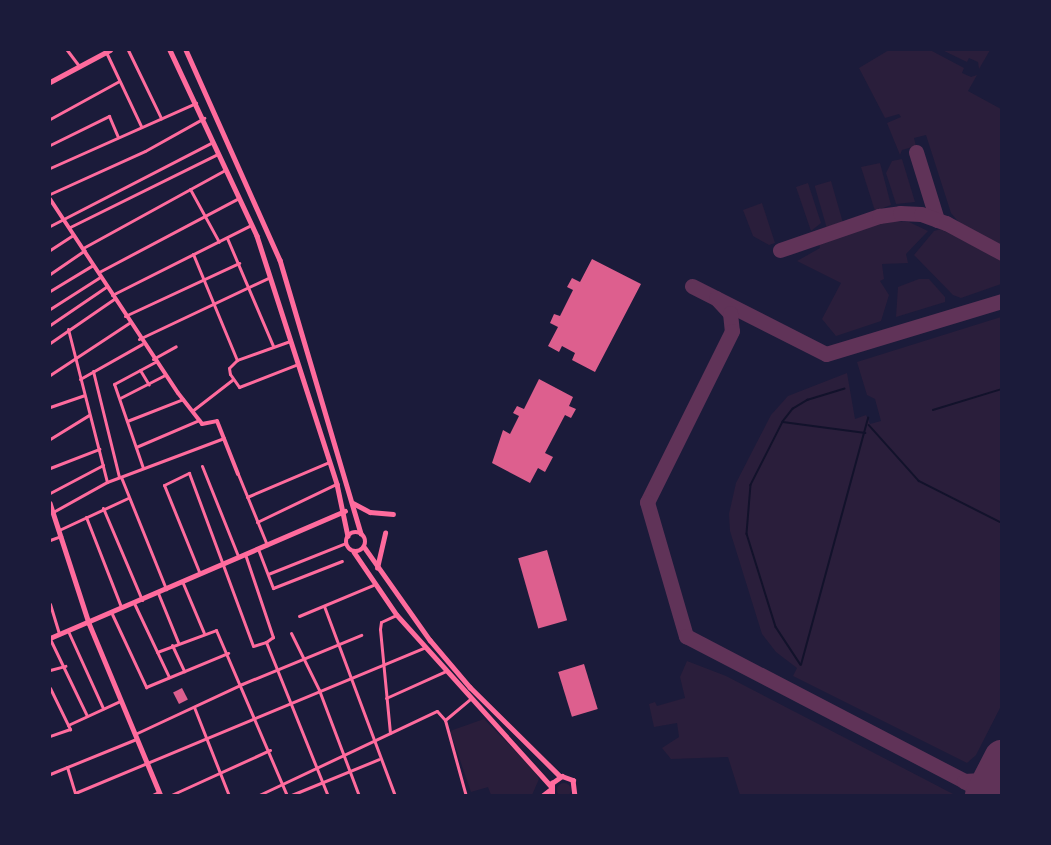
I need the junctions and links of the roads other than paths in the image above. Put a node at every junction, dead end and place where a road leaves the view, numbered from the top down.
1 (66, 50) edge
2 (108, 50) edge
3 (128, 50) edge
4 (170, 50) edge
5 (186, 50) edge
6 (79, 66) junction
7 (119, 81) junction
8 (50, 82) edge
9 (197, 103) junction
10 (161, 118) junction
11 (204, 118) junction
12 (50, 119) edge
13 (141, 127) junction
14 (118, 137) junction
15 (214, 142) junction
16 (50, 145) edge
17 (220, 153) junction
18 (50, 168) edge
19 (227, 169) junction
20 (190, 189) junction
21 (50, 194) edge
22 (240, 197) junction
23 (50, 199) edge
24 (206, 215) junction
25 (63, 217) junction
26 (252, 224) junction
27 (50, 226) edge
28 (70, 226) junction
29 (75, 234) junction
30 (227, 238) junction
31 (219, 242) junction
32 (84, 249) junction
33 (50, 250) edge
34 (194, 254) junction
35 (239, 263) junction
36 (93, 265) junction
37 (50, 274) edge
38 (99, 275) junction
39 (272, 277) junction
40 (205, 279) junction
41 (106, 287) junction
42 (247, 287) junction
43 (50, 291) edge
44 (113, 297) junction
45 (215, 303) junction
46 (50, 309) edge
47 (125, 316) junction
48 (129, 323) junction
49 (50, 325) edge
50 (68, 329) junction
51 (139, 339) junction
52 (291, 341) junction
53 (50, 343) edge
54 (142, 344) junction
55 (176, 346) dead end
56 (273, 346) junction
57 (154, 360) junction
58 (237, 360) junction
59 (75, 361) junction
60 (298, 364) junction
61 (140, 370) junction
62 (93, 371) junction
63 (50, 375) edge
64 (165, 375) junction
65 (80, 379) junction
66 (232, 380) junction
67 (149, 385) junction
68 (84, 395) junction
69 (120, 398) junction
70 (183, 399) junction
71 (50, 407) edge
72 (192, 411) junction
73 (90, 415) junction
74 (199, 420) junction
75 (127, 422) junction
76 (225, 438) junction
77 (50, 439) edge
78 (136, 447) junction
79 (99, 449) junction
80 (329, 462) junction
81 (102, 465) junction
82 (202, 466) dead end
83 (50, 468) edge
84 (143, 468) junction
85 (238, 474) joint
86 (120, 477) junction
87 (107, 482) junction
88 (337, 484) junction
89 (50, 493) edge
90 (247, 497) junction
91 (128, 498) junction
92 (50, 503) edge
93 (353, 503) junction
94 (104, 508) junction
95 (345, 511) junction
96 (393, 514) dead end
97 (52, 516) edge
98 (86, 517) junction
99 (257, 522) junction
100 (59, 530) junction
101 (361, 533) junction
102 (385, 533) dead end
103 (61, 536) junction
104 (348, 536) junction
105 (50, 540) edge
106 (346, 543) junction
107 (267, 545) junction
108 (258, 548) junction
109 (365, 548) junction
110 (244, 552) junction
111 (354, 552) junction
112 (238, 556) junction
113 (342, 561) dead end
114 (223, 563) junction
115 (377, 568) junction
116 (200, 574) junction
117 (268, 574) junction
118 (182, 581) junction
119 (373, 585) junction
120 (166, 589) junction
121 (158, 592) junction
122 (142, 600) junction
123 (134, 603) junction
124 (50, 604) edge
125 (324, 606) junction
126 (122, 609) junction
127 (112, 614) junction
128 (397, 615) junction
129 (299, 616) dead end
130 (89, 623) junction
131 (68, 631) junction
132 (204, 633) junction
133 (291, 633) dead end
134 (59, 635) junction
135 (361, 635) dead end
136 (50, 638) edge
137 (178, 642) junction
138 (266, 642) junction
139 (339, 644) junction
140 (172, 645) junction
141 (425, 647) junction
142 (157, 652) junction
143 (228, 653) junction
144 (305, 658) junction
145 (384, 665) junction
146 (65, 666) junction
147 (278, 669) junction
148 (50, 670) edge
149 (184, 671) junction
150 (446, 671) junction
151 (169, 677) junction
152 (353, 678) junction
153 (242, 684) junction
154 (50, 688) edge
155 (319, 690) junction
156 (386, 698) junction
157 (470, 699) junction
158 (120, 701) junction
159 (291, 703) junction
160 (194, 707) junction
161 (103, 708) junction
162 (87, 716) junction
163 (257, 717) junction
164 (444, 720) junction
165 (68, 724) junction
166 (390, 733) junction
167 (50, 736) edge
168 (135, 737) junction
169 (206, 739) junction
170 (374, 743) junction
171 (270, 750) junction
172 (344, 756) junction
173 (379, 759) junction
174 (148, 765) junction
175 (67, 767) junction
176 (318, 769) junction
177 (350, 771) junction
178 (220, 773) junction
179 (50, 774) edge
180 (560, 776) junction
181 (322, 782) junction
182 (283, 784) junction
183 (551, 787) junction
184 (160, 794) edge
185 (150, 795) edge
186 (170, 795) edge
187 (229, 795) edge
188 (257, 795) edge
189 (288, 795) edge
190 (328, 795) edge
191 (359, 795) edge
192 (395, 795) edge
193 (466, 795) edge
194 (542, 795) edge
195 (552, 795) edge
196 (577, 795) edge

1 - 6 street
2 - 6 main road
2 - 7 street
3 - 10 street
4 - 9 main road
5 - 93 main road
6 - 8 main road
7 - 12 street
7 - 13 street
9 - 10 street
9 - 11 main road
10 - 13 street
11 - 15 main road
11 - 21 street
13 - 14 street
14 - 16 street
14 - 18 street
15 - 17 main road
15 - 25 street
17 - 19 main road
17 - 28 street
19 - 20 street
19 - 22 main road
20 - 24 street
20 - 32 street
22 - 24 street
22 - 26 main road
23 - 25 street
24 - 31 street
24 - 38 street
25 - 27 street
25 - 28 street
26 - 30 street
26 - 39 main road
28 - 29 street
29 - 32 street
29 - 33 street
30 - 31 street
30 - 35 street
31 - 34 street
32 - 36 street
32 - 37 street
34 - 40 street
34 - 44 street
35 - 40 street
35 - 42 street
36 - 38 street
36 - 43 street
38 - 41 street
38 - 46 street
39 - 42 street
39 - 52 main road
40 - 45 street
40 - 47 street
41 - 44 street
41 - 49 street
42 - 45 street
42 - 56 street
44 - 47 street
44 - 50 street
45 - 51 street
45 - 58 street
47 - 48 street
48 - 51 street
48 - 59 street
50 - 53 street
50 - 59 street
51 - 54 street
52 - 56 street
52 - 60 main road
54 - 57 street
54 - 62 street
55 - 57 street
56 - 58 street
57 - 61 street
57 - 64 street
58 - 66 street
59 - 63 street
59 - 65 street
60 - 66 street
60 - 80 main road
61 - 67 street
61 - 69 street
62 - 65 street
62 - 86 street
64 - 67 street
64 - 70 street
65 - 68 street
66 - 72 street
67 - 69 street
68 - 71 street
68 - 73 street
69 - 75 street
70 - 72 street
70 - 75 street
72 - 74 street
73 - 77 street
73 - 79 street
74 - 76 street
74 - 78 street
75 - 78 street
76 - 84 street
76 - 85 street
78 - 84 street
79 - 81 street
79 - 83 street
80 - 88 main road
80 - 90 street
81 - 87 street
81 - 89 street
82 - 112 street
84 - 86 street
85 - 90 street
86 - 87 street
86 - 91 street
87 - 97 street
88 - 95 main road
88 - 99 street
90 - 99 street
91 - 94 street
91 - 120 street
92 - 97 main road
93 - 96 main road
93 - 101 main road
94 - 98 street
94 - 122 street
95 - 104 main road
95 - 107 main road
97 - 100 main road
98 - 100 street
98 - 126 street
99 - 107 street
100 - 103 main road
101 - 104 main road
101 - 109 main road
102 - 115 main road
103 - 105 street
103 - 130 main road
104 - 106 main road
106 - 111 main road
106 - 117 street
107 - 108 main road
108 - 110 main road
108 - 117 street
109 - 111 main road
109 - 115 main road
110 - 112 main road
110 - 138 street
111 - 119 main road
112 - 114 main road
113 - 117 street
114 - 116 main road
114 - 116 street
114 - 138 street
115 - 180 main road
116 - 118 main road
118 - 120 main road
118 - 132 street
119 - 125 street
119 - 128 main road
120 - 121 main road
121 - 122 main road
121 - 137 street
122 - 123 main road
123 - 126 main road
123 - 142 street
124 - 134 street
125 - 129 street
125 - 139 street
126 - 127 main road
127 - 130 main road
127 - 151 street
128 - 141 main road
128 - 145 street
130 - 131 main road
130 - 158 main road
131 - 134 main road
131 - 161 street
132 - 137 street
132 - 143 street
133 - 144 street
134 - 136 main road
135 - 139 street
136 - 146 street
137 - 140 street
138 - 147 street
139 - 144 street
139 - 152 street
140 - 142 street
140 - 149 street
141 - 145 street
141 - 150 main road
142 - 151 street
143 - 149 street
143 - 153 street
144 - 147 street
144 - 155 street
145 - 152 street
145 - 156 street
146 - 148 street
146 - 162 street
147 - 153 street
147 - 159 street
149 - 151 street
150 - 156 street
150 - 157 main road
152 - 155 street
152 - 170 street
153 - 160 street
153 - 163 street
154 - 165 street
155 - 159 street
155 - 172 street
156 - 166 street
157 - 164 street
157 - 183 main road
158 - 161 street
158 - 168 main road
159 - 163 street
159 - 176 street
160 - 168 street
160 - 169 street
161 - 162 street
162 - 165 street
163 - 169 street
163 - 171 street
164 - 166 street
164 - 193 street
165 - 167 street
166 - 170 street
168 - 174 main road
168 - 175 street
169 - 174 street
169 - 178 street
170 - 172 street
170 - 173 street
171 - 178 street
171 - 182 street
172 - 176 street
172 - 177 street
173 - 177 street
173 - 192 street
174 - 175 street
174 - 184 main road
175 - 179 street
176 - 181 street
176 - 182 street
177 - 181 street
177 - 191 street
178 - 186 street
178 - 187 street
180 - 183 main road
180 - 196 main road
181 - 189 street
181 - 190 street
182 - 188 street
182 - 189 street
183 - 194 main road
183 - 195 main road
184 - 185 street

